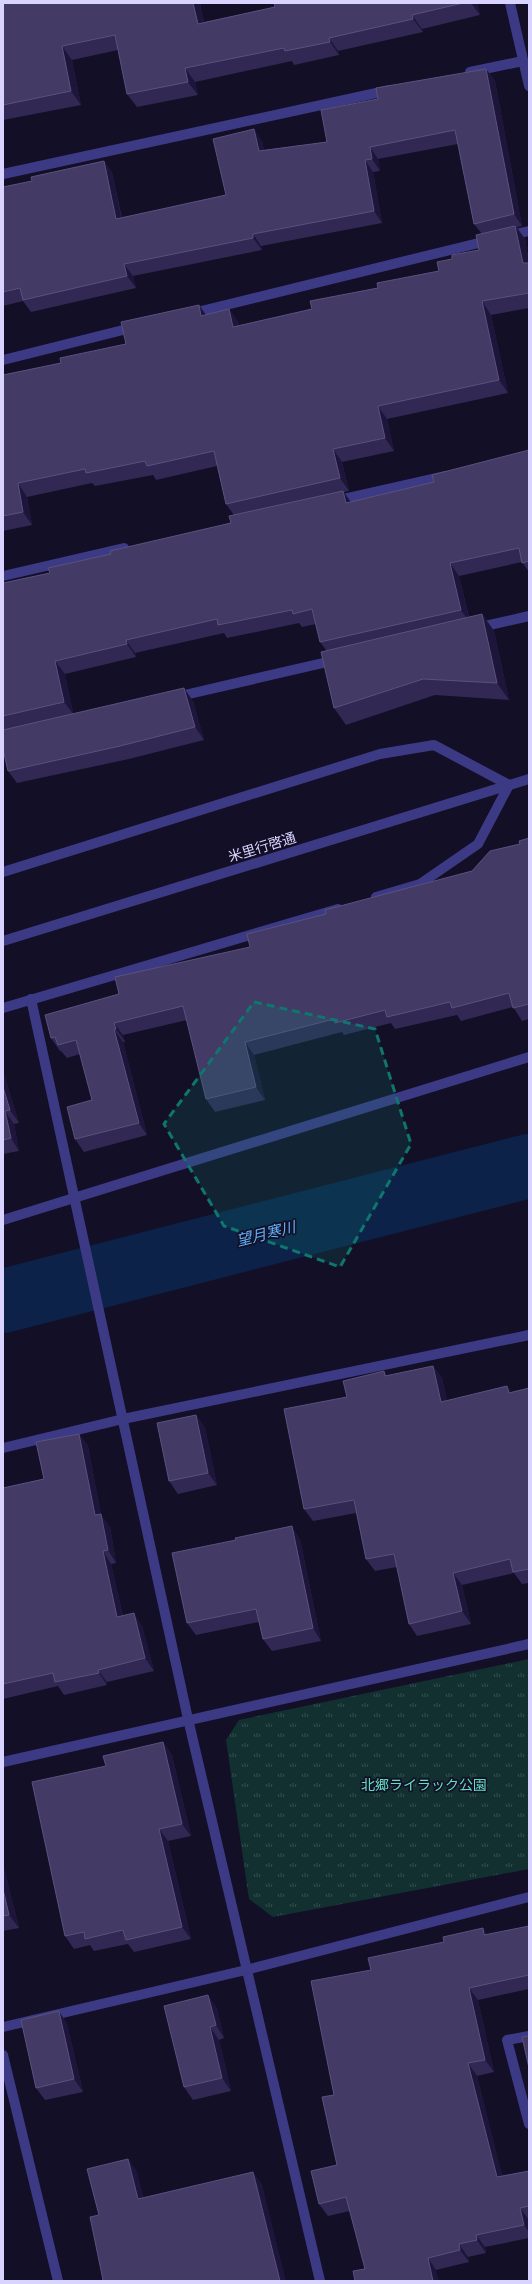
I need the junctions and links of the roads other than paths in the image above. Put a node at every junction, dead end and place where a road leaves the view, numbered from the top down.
1 (510, 3) edge
2 (523, 61) junction
3 (461, 74) edge
4 (529, 86) edge
5 (399, 88) edge
6 (3, 174) edge
7 (529, 231) edge
8 (181, 316) edge
9 (142, 326) edge
10 (3, 360) edge
11 (459, 473) edge
12 (328, 502) edge
13 (134, 546) edge
14 (3, 576) edge
15 (529, 616) edge
16 (467, 630) edge
17 (343, 659) edge
18 (165, 700) edge
19 (529, 779) edge
20 (509, 785) junction
21 (3, 872) edge
22 (366, 900) edge
23 (351, 904) edge
24 (3, 941) edge
25 (31, 999) junction
26 (3, 1008) edge
27 (529, 1057) edge
28 (74, 1200) junction
29 (3, 1220) edge
30 (529, 1335) edge
31 (123, 1420) junction
32 (3, 1448) edge
33 (529, 1644) edge
34 (188, 1719) junction
35 (3, 1762) edge
36 (529, 1897) edge
37 (246, 1970) junction
38 (3, 2027) edge
39 (529, 2036) edge
40 (3, 2055) edge
41 (529, 2124) edge
42 (58, 2281) edge
43 (320, 2281) edge

1 - 2 street
2 - 3 street
2 - 4 street
5 - 6 street
7 - 8 street
9 - 10 street
11 - 12 street
13 - 14 street
15 - 16 street
17 - 18 street
19 - 20 street, 米里行啓通
20 - 21 street
20 - 22 street
20 - 24 street, 米里行啓通
23 - 25 street
25 - 26 street
25 - 28 street
27 - 28 street
28 - 29 street
28 - 31 street
30 - 31 street
31 - 32 street
31 - 34 street
33 - 34 street
34 - 35 street
34 - 37 street
36 - 37 street
37 - 38 street
37 - 43 street
39 - 41 street
40 - 42 street

